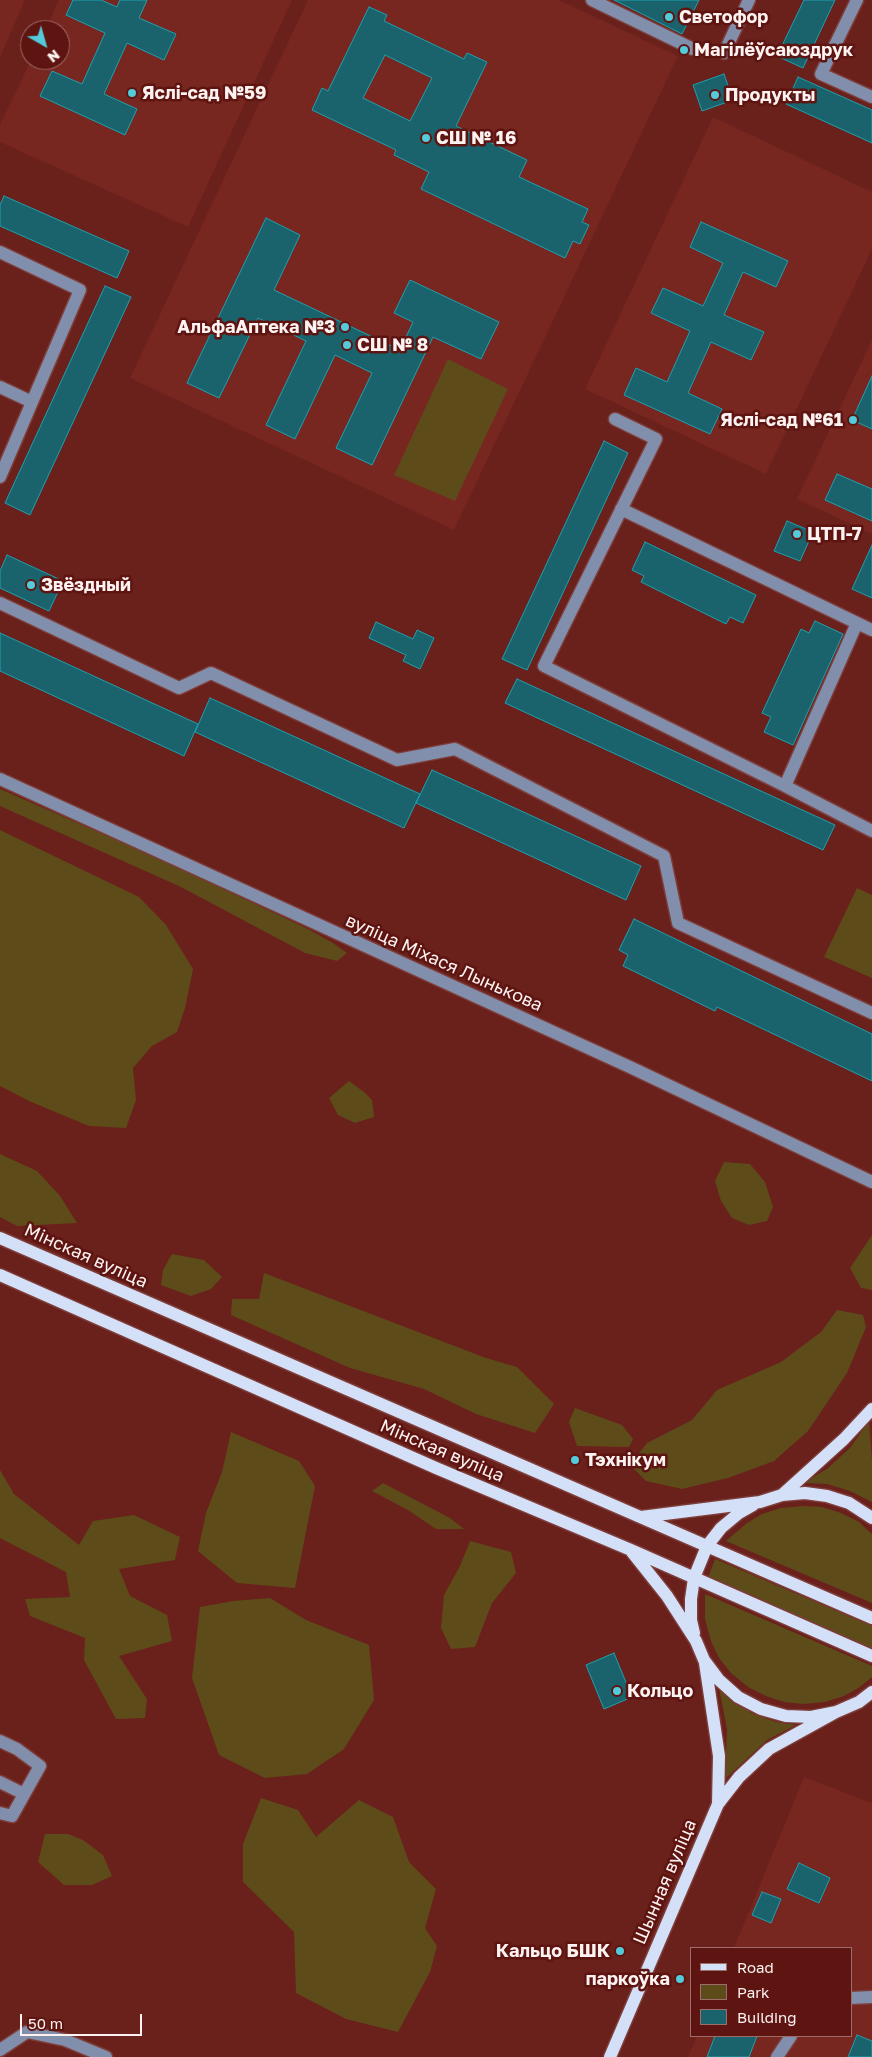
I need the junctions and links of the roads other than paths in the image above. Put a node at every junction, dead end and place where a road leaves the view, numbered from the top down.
1 (592, 0) edge
2 (749, 0) edge
3 (857, 0) edge
4 (693, 50) dead end
5 (724, 53) dead end
6 (872, 97) edge
7 (0, 252) edge
8 (0, 387) edge
9 (32, 402) junction
10 (614, 419) dead end
11 (0, 477) edge
12 (622, 509) junction
13 (0, 603) edge
14 (857, 623) junction
15 (872, 630) edge
16 (0, 779) edge
17 (786, 786) junction
18 (872, 831) edge
19 (872, 1013) edge
20 (872, 1182) edge
21 (0, 1238) edge
22 (0, 1275) edge
23 (872, 1409) edge
24 (782, 1495) junction
25 (760, 1502) junction
26 (641, 1517) junction
27 (872, 1518) edge
28 (707, 1546) junction
29 (631, 1550) junction
30 (694, 1578) junction
31 (872, 1618) edge
32 (696, 1641) junction
33 (872, 1656) edge
34 (704, 1660) junction
35 (872, 1692) edge
36 (872, 1699) edge
37 (859, 1702) junction
38 (836, 1712) junction
39 (0, 1741) edge
40 (0, 1782) edge
41 (24, 1794) junction
42 (718, 1804) junction
43 (0, 1813) edge
44 (872, 1997) edge
45 (852, 1998) edge
46 (790, 2037) edge
47 (0, 2050) edge
48 (106, 2057) edge
49 (610, 2057) edge
50 (777, 2057) edge

1 - 4 street
2 - 5 street
3 - 6 street
7 - 9 street
8 - 9 street
9 - 11 street
10 - 12 street
12 - 14 street
12 - 17 street
13 - 19 street
14 - 15 street
14 - 17 street
16 - 20 street, вуліца Міхася Лынькова
17 - 18 street
21 - 26 main road, Мінская вуліца
22 - 29 main road, Мінская вуліца
23 - 24 main road
24 - 25 main road
24 - 27 main road
25 - 26 main road
25 - 28 main road
26 - 28 main road, Мінская вуліца
28 - 30 main road
28 - 31 main road, Мінская вуліца
29 - 30 main road, Мінская вуліца
29 - 32 main road
30 - 32 main road
30 - 33 main road, Мінская вуліца
32 - 34 main road
34 - 38 main road
34 - 42 main road, Шынная вуліца
35 - 37 main road
36 - 37 main road
37 - 38 main road
38 - 42 main road, Шынная вуліца
39 - 41 street
40 - 41 street
41 - 43 street
42 - 49 main road, Шынная вуліца
44 - 45 street
46 - 50 street
47 - 48 street

